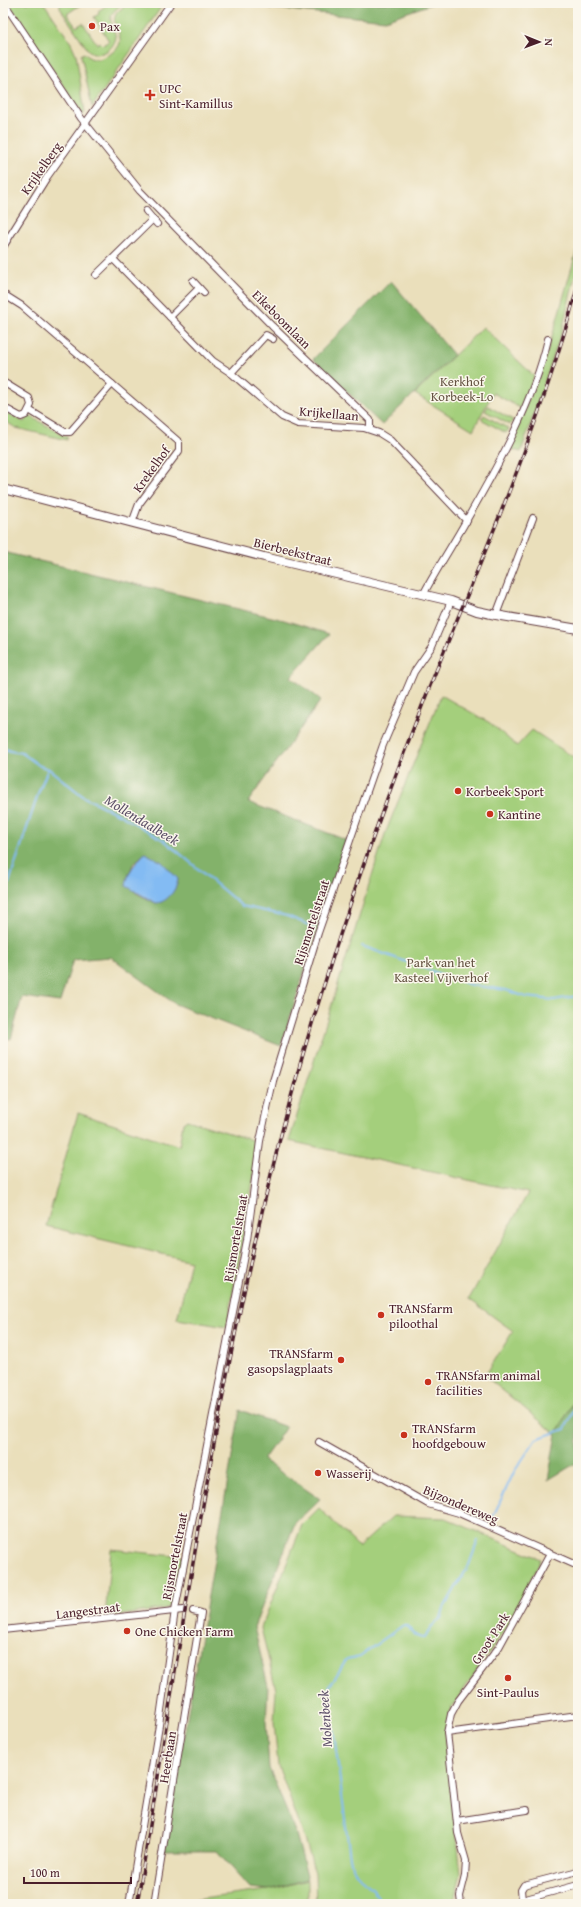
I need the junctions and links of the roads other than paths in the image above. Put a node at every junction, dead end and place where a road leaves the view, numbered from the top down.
1 (4, 3) edge
2 (171, 3) edge
3 (86, 124) junction
4 (146, 212) dead end
5 (3, 247) edge
6 (113, 259) junction
7 (96, 275) dead end
8 (193, 281) dead end
9 (199, 288) junction
10 (204, 293) dead end
11 (3, 294) edge
12 (170, 317) junction
13 (273, 339) dead end
14 (548, 339) dead end
15 (230, 373) junction
16 (3, 382) edge
17 (112, 384) junction
18 (3, 407) edge
19 (29, 410) junction
20 (370, 429) junction
21 (3, 489) edge
22 (533, 518) dead end
23 (467, 521) junction
24 (132, 523) junction
25 (423, 595) junction
26 (451, 601) junction
27 (496, 615) junction
28 (578, 628) edge
29 (319, 1442) dead end
30 (550, 1554) junction
31 (578, 1566) edge
32 (175, 1610) junction
33 (183, 1610) dead end
34 (193, 1611) dead end
35 (3, 1630) edge
36 (578, 1715) edge
37 (447, 1732) junction
38 (527, 1810) dead end
39 (457, 1821) junction
40 (578, 1871) edge
41 (578, 1885) edge
42 (520, 1902) edge
43 (129, 1904) edge
44 (154, 1904) edge
45 (461, 1904) edge

1 - 3 street
2 - 3 street, Krijkelberg
3 - 5 street, Krijkelberg
3 - 20 street, Eikeboomlaan
4 - 6 street
6 - 7 street
6 - 12 street, Krijkellaan
8 - 9 street
9 - 10 street
9 - 12 street
11 - 17 street, Krekelhof
12 - 15 street, Krijkellaan
13 - 15 street
14 - 23 street
15 - 20 street, Krijkellaan
16 - 19 street
17 - 19 street
17 - 24 street, Krekelhof
18 - 19 street
20 - 23 street
21 - 24 street, Bierbeekstraat
22 - 27 street
23 - 25 street
24 - 25 street, Bierbeekstraat
25 - 26 street, Bierbeekstraat
26 - 27 street, Bierbeekstraat
26 - 32 street, Rijsmortelstraat
27 - 28 street, Bierbeekstraat
29 - 30 street, Bijzondereweg
30 - 31 street, Bijzondereweg
30 - 37 street, Groot Park
32 - 33 street, Langestraat
32 - 35 street, Langestraat
32 - 43 street, Rijsmortelstraat
34 - 44 street, Heerbaan
36 - 37 street
37 - 39 street, Groot Park
38 - 39 street
39 - 45 street, Groot Park
40 - 42 street
41 - 42 street

